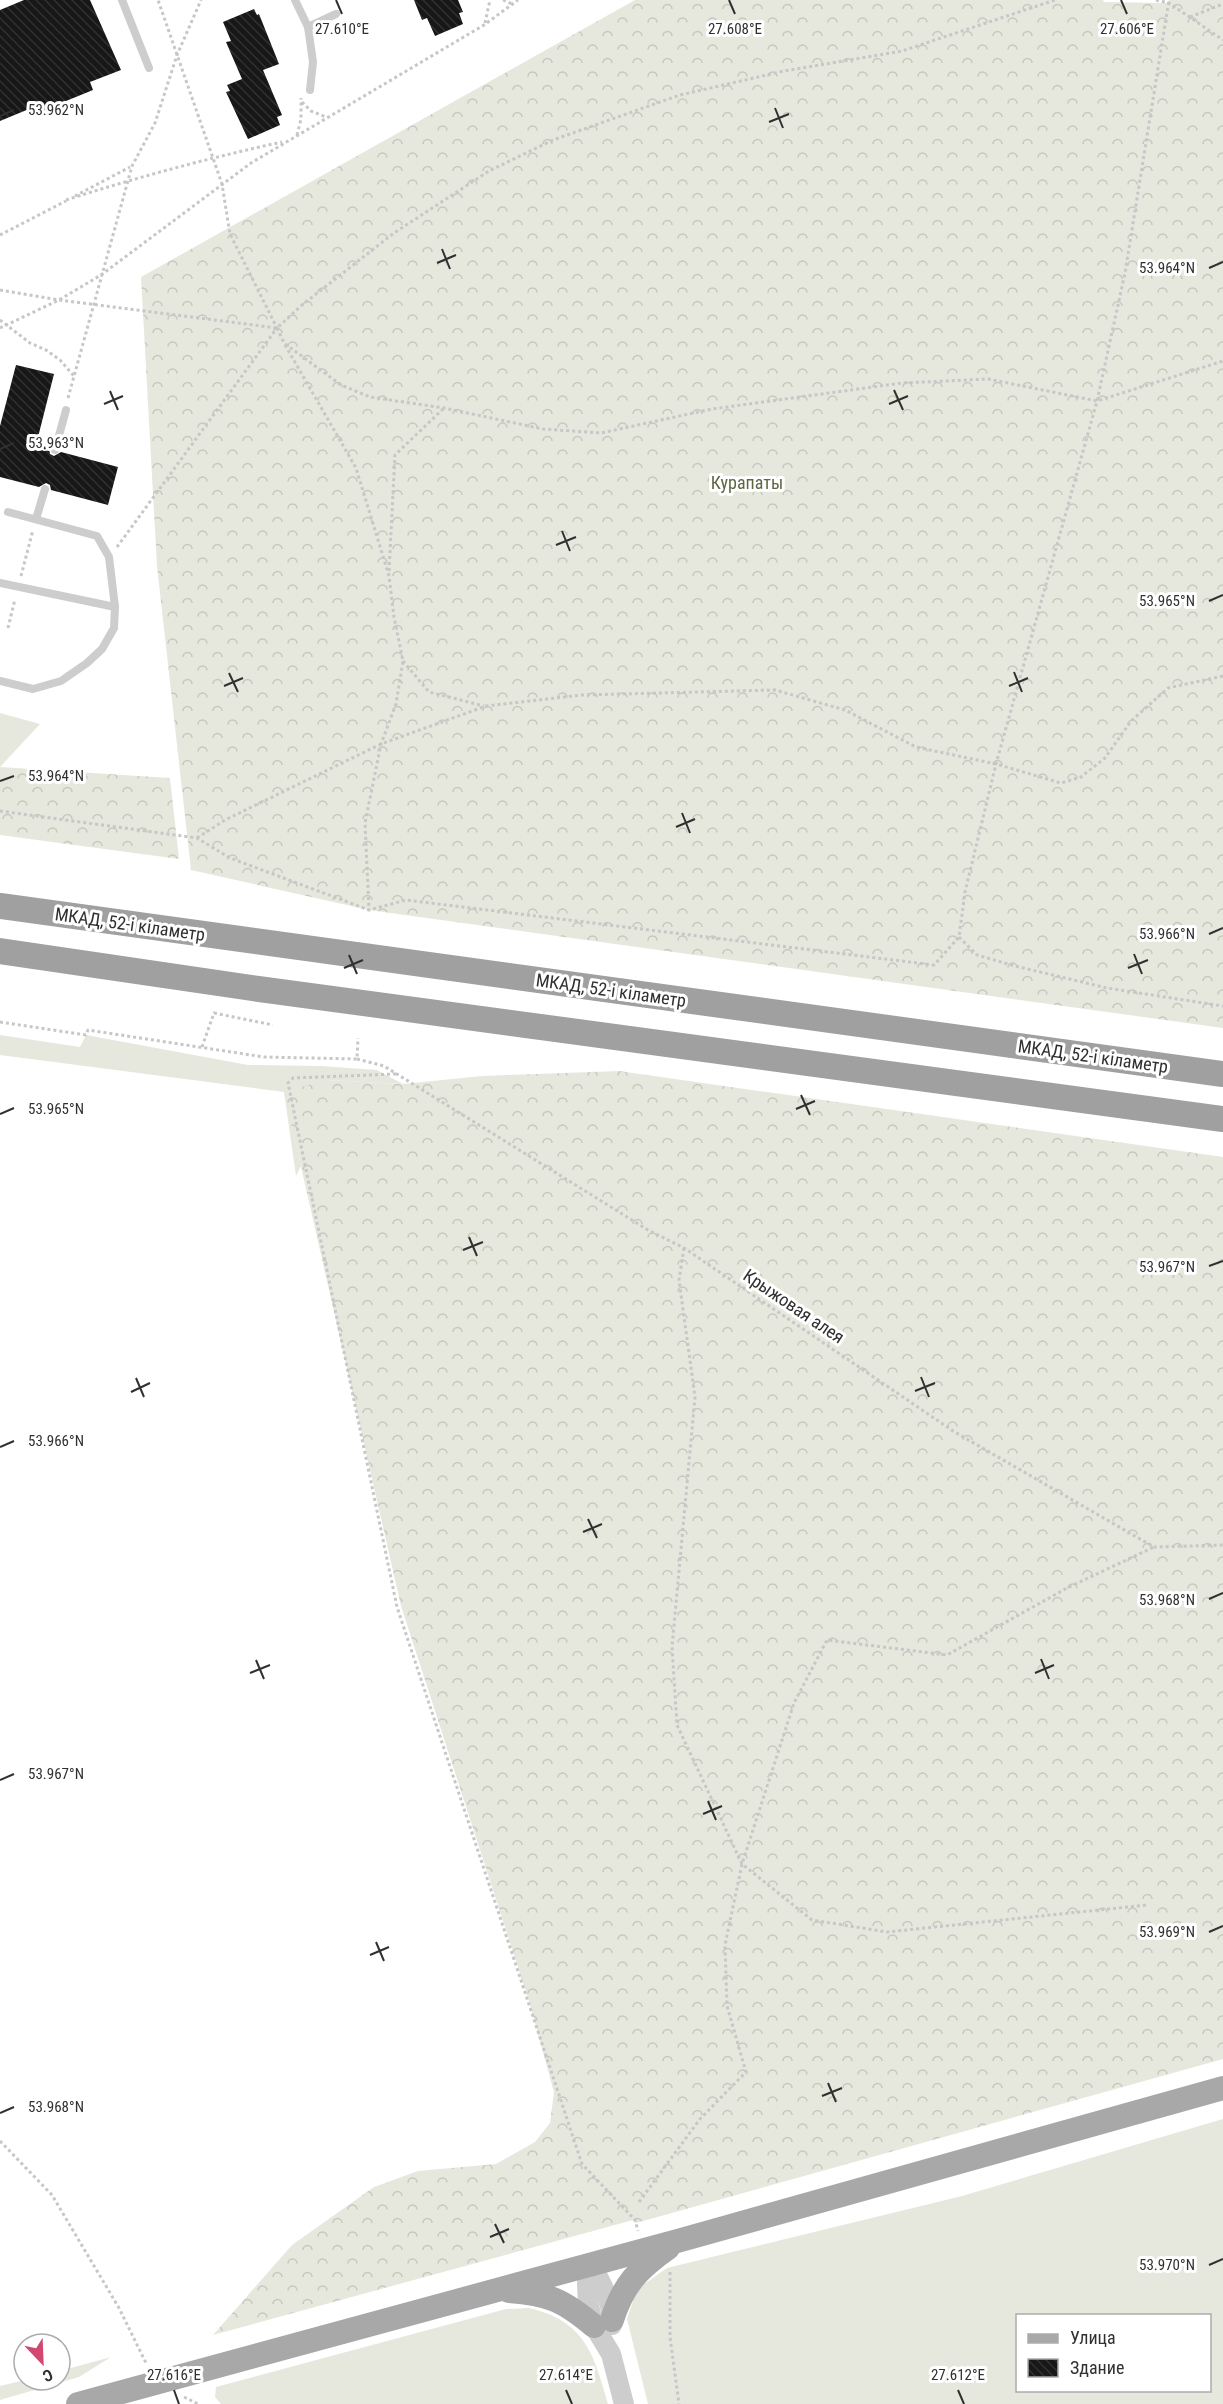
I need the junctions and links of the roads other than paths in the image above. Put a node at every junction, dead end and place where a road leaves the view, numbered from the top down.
1 (122, 0) edge
2 (295, 0) edge
3 (336, 14) dead end
4 (308, 27) junction
5 (149, 68) dead end
6 (310, 90) dead end
7 (66, 410) road end
8 (55, 450) dead end
9 (45, 489) dead end
10 (8, 512) dead end
11 (36, 519) junction
12 (0, 583) edge
13 (115, 607) junction
14 (0, 681) edge
15 (0, 906) edge
16 (0, 951) edge
17 (1223, 1074) edge
18 (1223, 1119) edge
19 (1223, 2088) edge
20 (663, 2247) junction
21 (590, 2263) junction
22 (497, 2290) junction
23 (603, 2323) junction
24 (78, 2404) edge
25 (624, 2404) edge

1 - 5 lane
2 - 4 lane
3 - 4 lane
4 - 6 lane
7 - 8 lane
9 - 11 lane
10 - 11 lane
11 - 13 lane
12 - 13 lane
13 - 14 lane
15 - 17 highway, МКАД, 52-і кіламетр
16 - 18 highway
19 - 20 main road
20 - 21 main road
20 - 23 main road
21 - 22 main road
21 - 23 street
22 - 23 main road
22 - 24 main road
23 - 25 street

